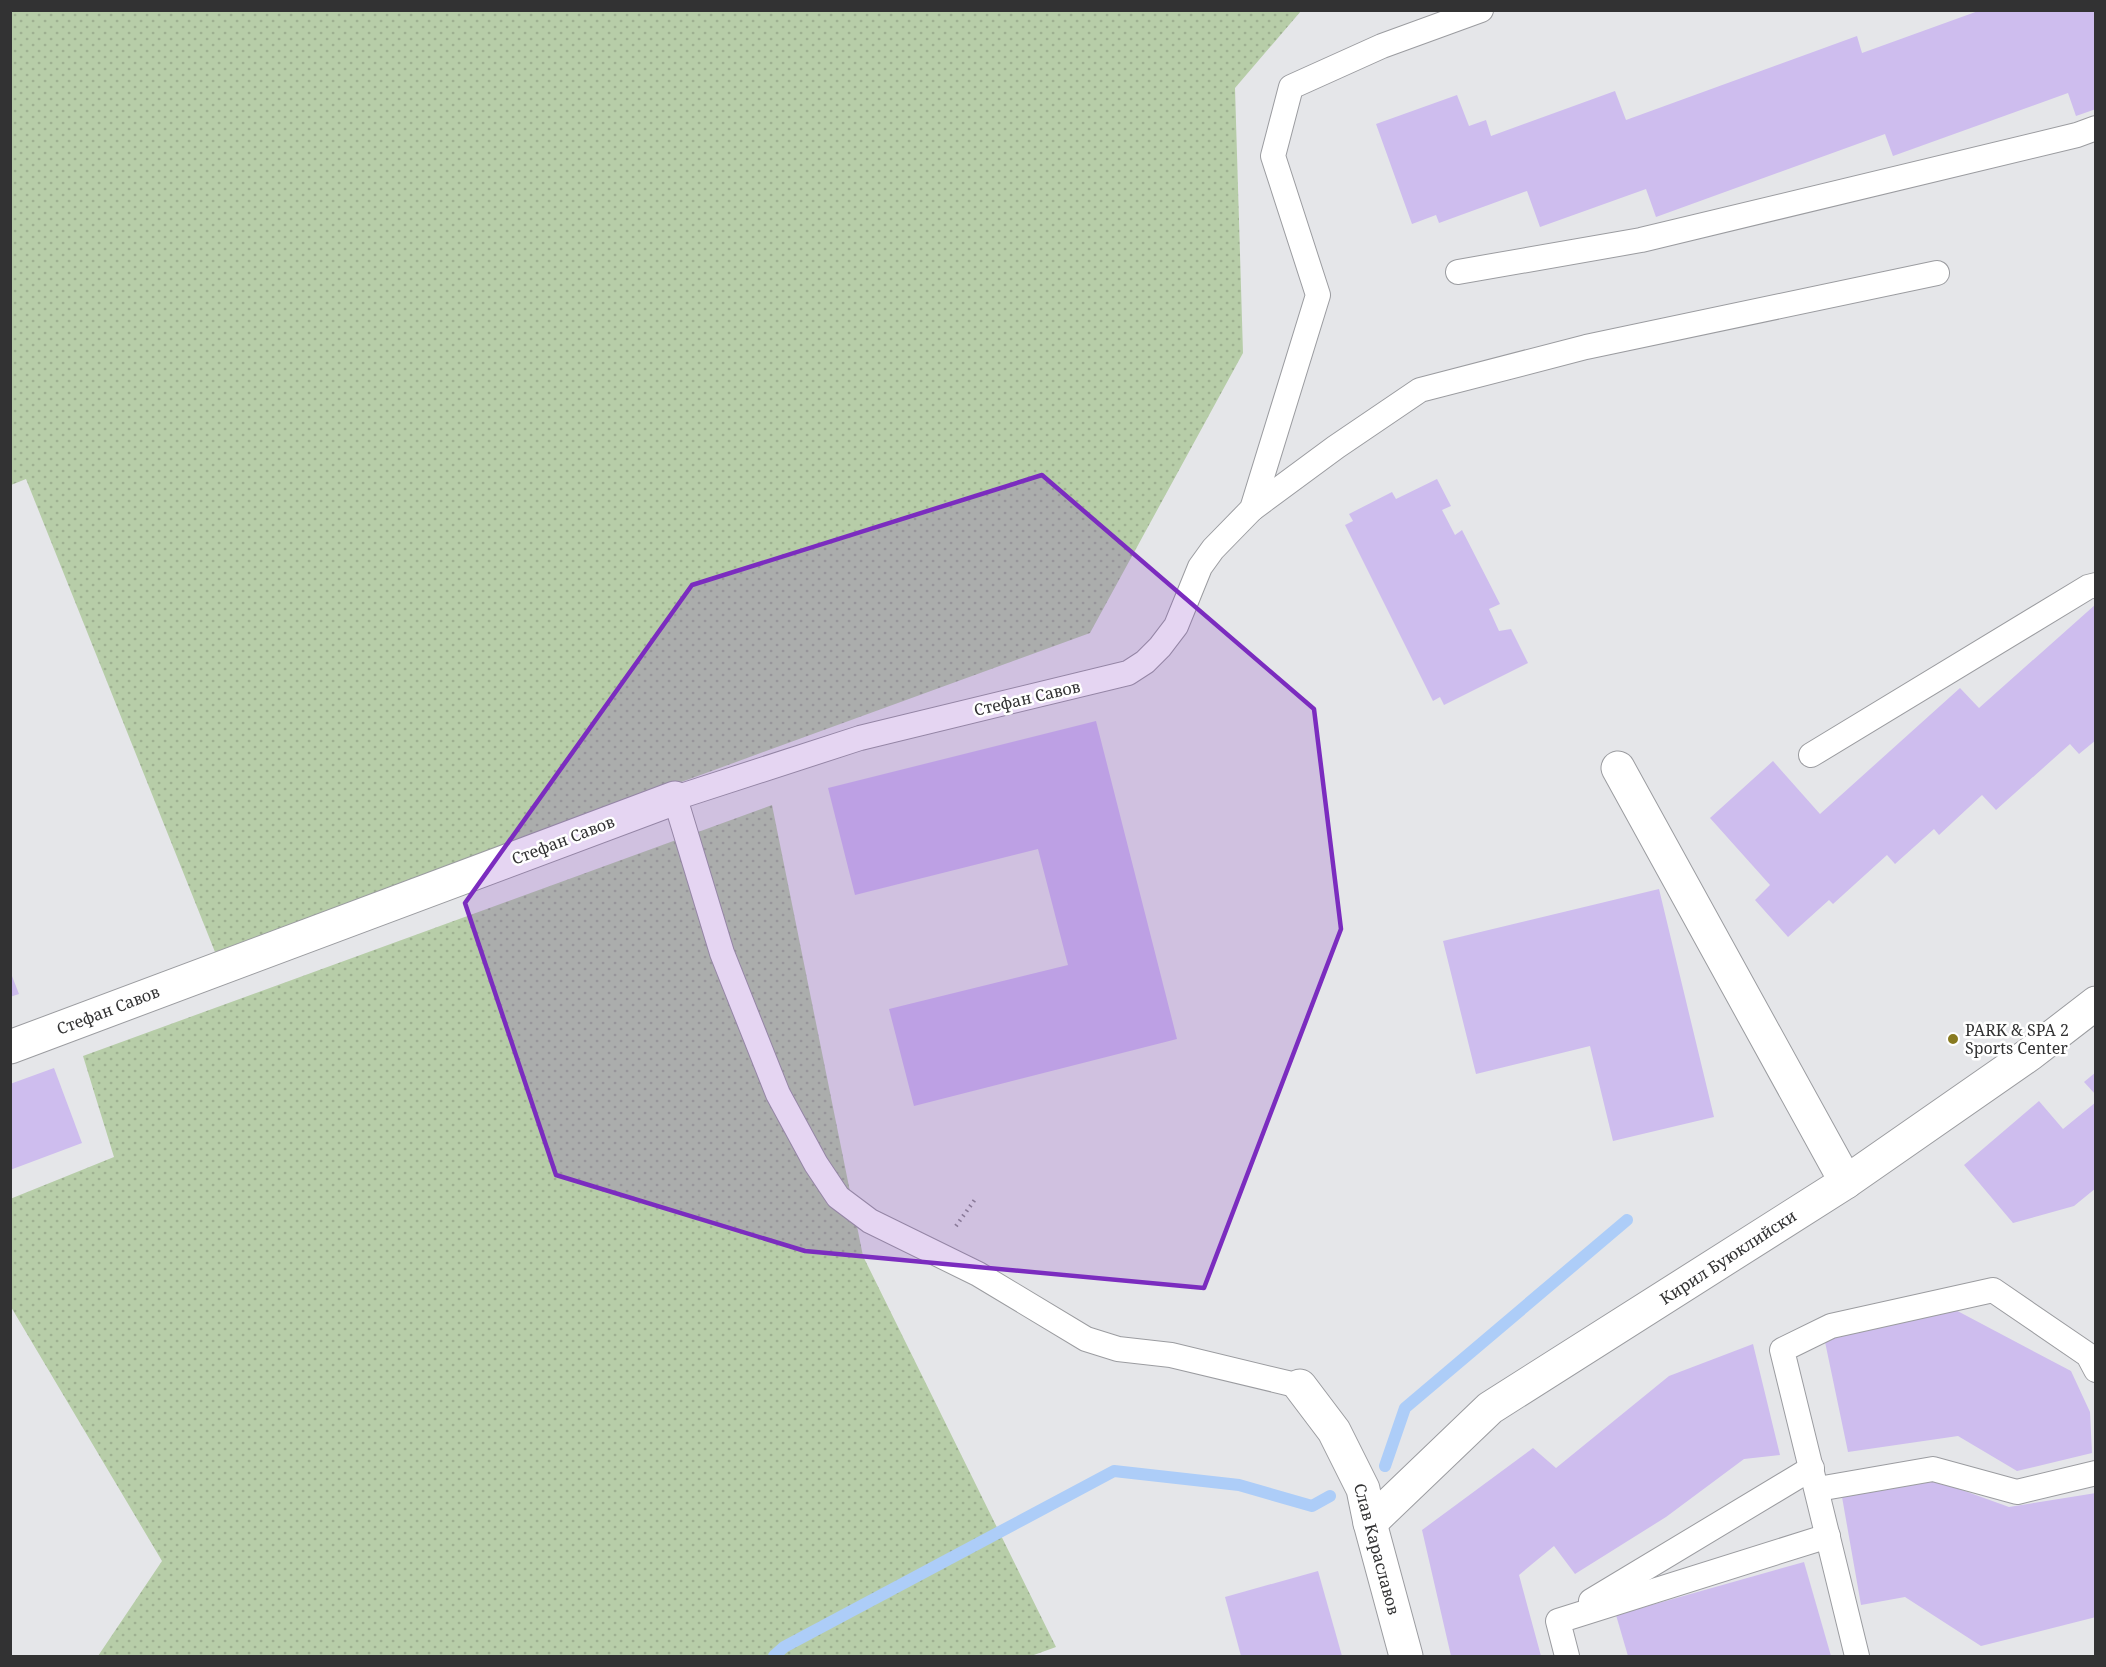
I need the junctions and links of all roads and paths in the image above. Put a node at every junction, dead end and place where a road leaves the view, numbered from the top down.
1 (1481, 10) edge
2 (2096, 128) edge
3 (1458, 272) dead end
4 (1937, 273) dead end
5 (1252, 509) junction
6 (2096, 585) edge
7 (1811, 755) dead end
8 (1618, 768) dead end
9 (675, 798) junction
10 (2096, 1003) edge
11 (10, 1047) edge
12 (1846, 1182) junction
13 (2096, 1370) edge
14 (1300, 1386) joint
15 (2096, 1473) edge
16 (1815, 1478) junction
17 (1370, 1523) junction
18 (1828, 1536) junction
19 (1558, 1621) junction
20 (1406, 1656) edge
21 (1567, 1656) edge
22 (1857, 1656) edge

1 - 5 lane
2 - 3 lane
4 - 5 lane
5 - 9 lane, Стефан Савов
6 - 7 lane
8 - 12 street
9 - 11 street, Стефан Савов
9 - 14 lane
10 - 12 street, Кирил Буюклийски
12 - 17 street, Кирил Буюклийски
13 - 16 lane
14 - 17 street, Слав Караславов
15 - 16 lane
16 - 18 lane
16 - 19 lane
17 - 20 street, Слав Караславов
18 - 19 lane
18 - 22 lane
19 - 21 lane

